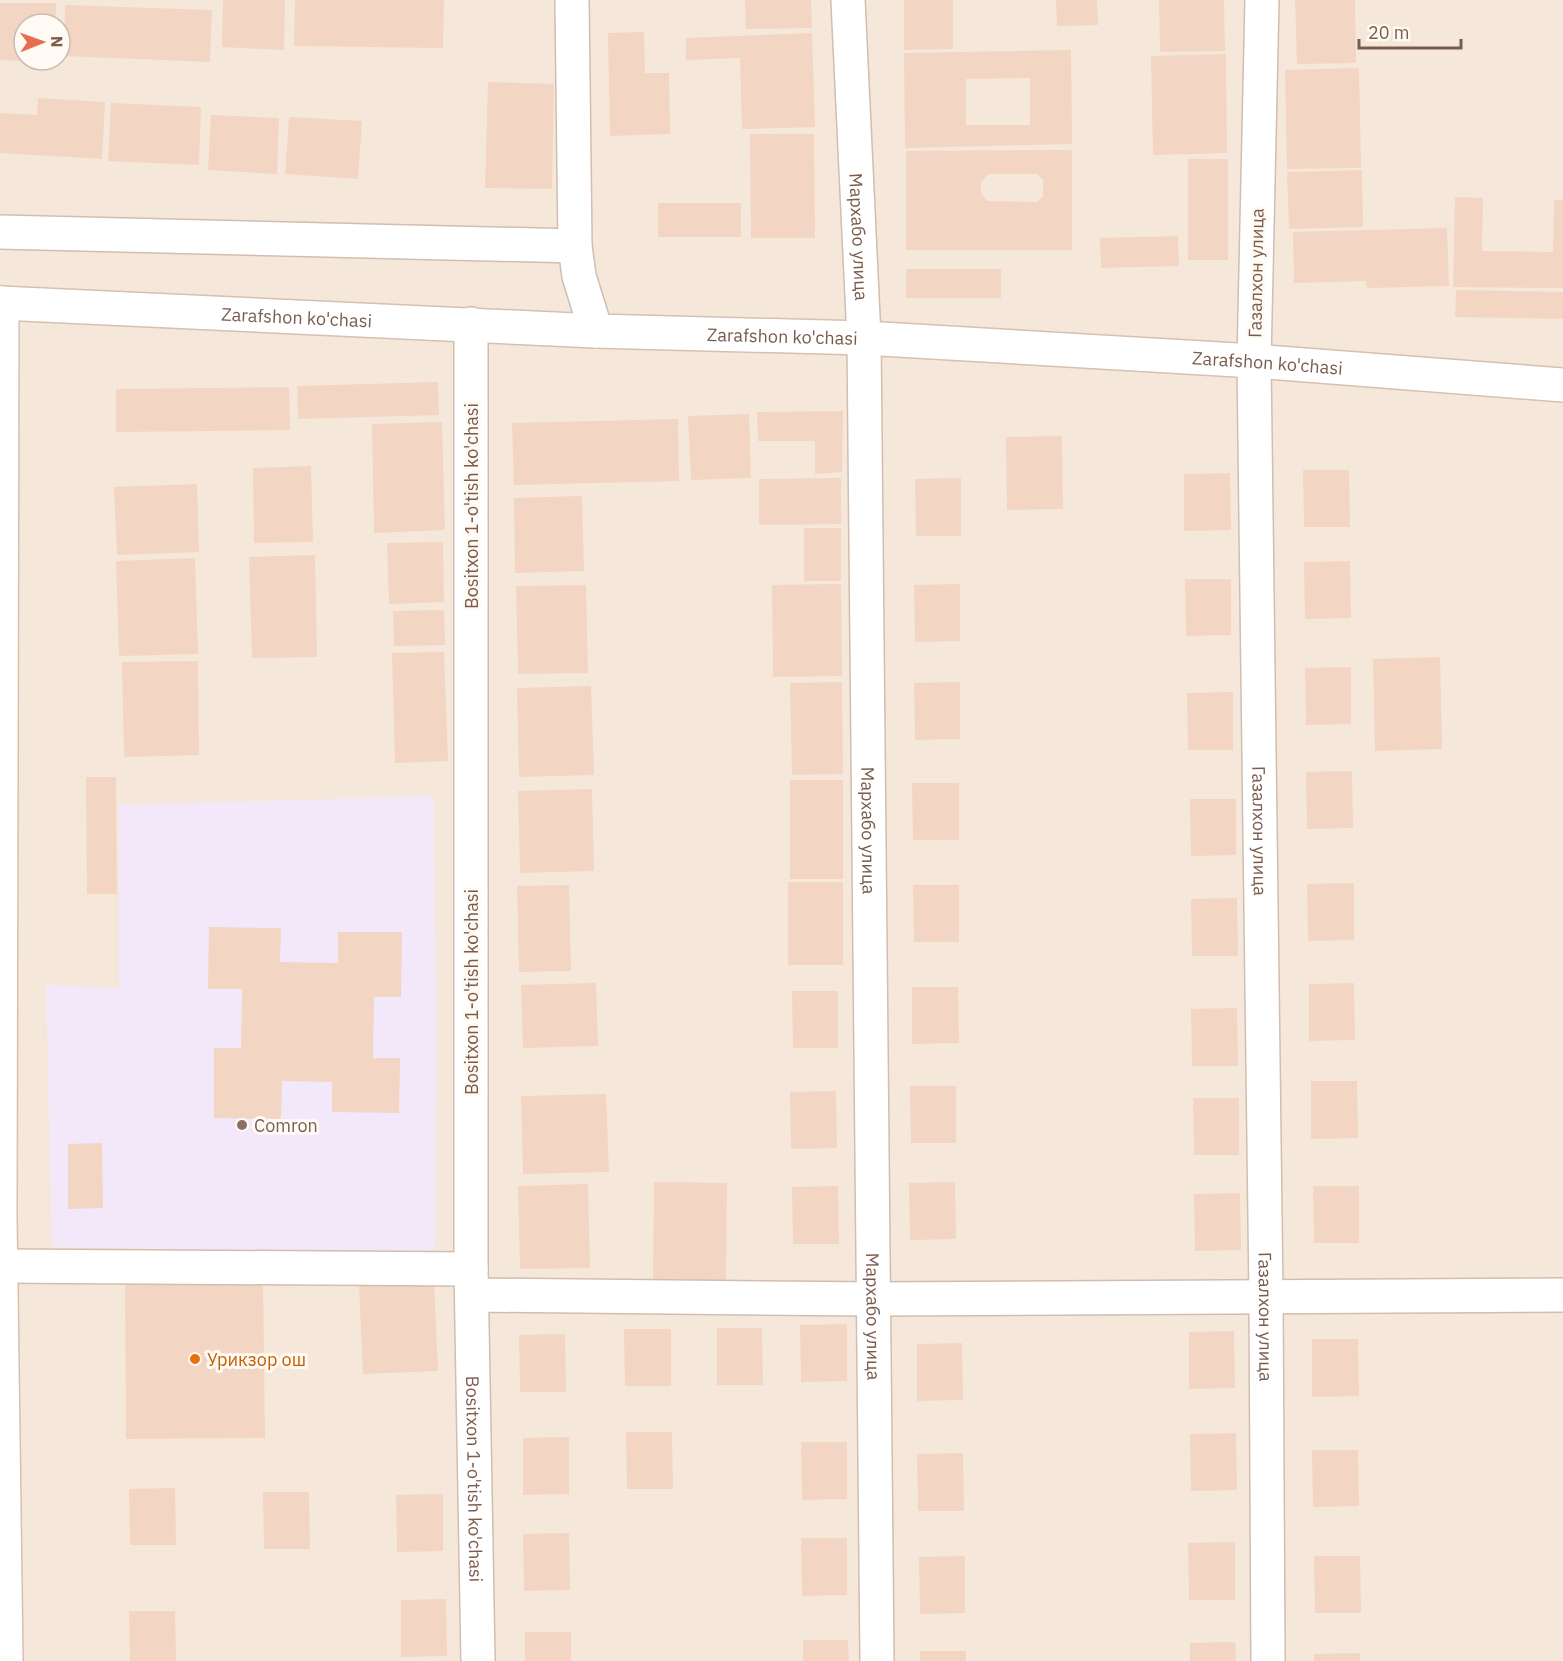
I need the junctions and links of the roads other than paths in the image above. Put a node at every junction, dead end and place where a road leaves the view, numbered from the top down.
1 (572, 0) edge
2 (848, 0) edge
3 (1262, 0) edge
4 (0, 232) edge
5 (575, 246) junction
6 (1, 303) edge
7 (471, 324) junction
8 (596, 331) junction
9 (864, 338) junction
10 (1254, 361) junction
11 (1563, 385) edge
12 (2, 1266) edge
13 (471, 1282) junction
14 (1563, 1295) edge
15 (1266, 1297) junction
16 (874, 1299) junction
17 (6, 1661) edge
18 (478, 1661) edge
19 (877, 1661) edge
20 (1268, 1661) edge

1 - 5 street
2 - 9 street, Мархабо улица
3 - 10 street, Газалхон улица
4 - 5 street
5 - 8 street
6 - 7 street, Zarafshon ko'chasi
6 - 12 street
7 - 8 street, Zarafshon ko'chasi
7 - 13 street, Bositxon 1-o'tish ko'chasi
8 - 9 street, Zarafshon ko'chasi
9 - 10 street, Zarafshon ko'chasi
9 - 16 street, Мархабо улица
10 - 11 street, Zarafshon ko'chasi
10 - 15 street, Газалхон улица
12 - 13 street
12 - 17 street
13 - 16 street
13 - 18 street, Bositxon 1-o'tish ko'chasi
14 - 15 street
15 - 16 street
15 - 20 street, Газалхон улица
16 - 19 street, Мархабо улица

